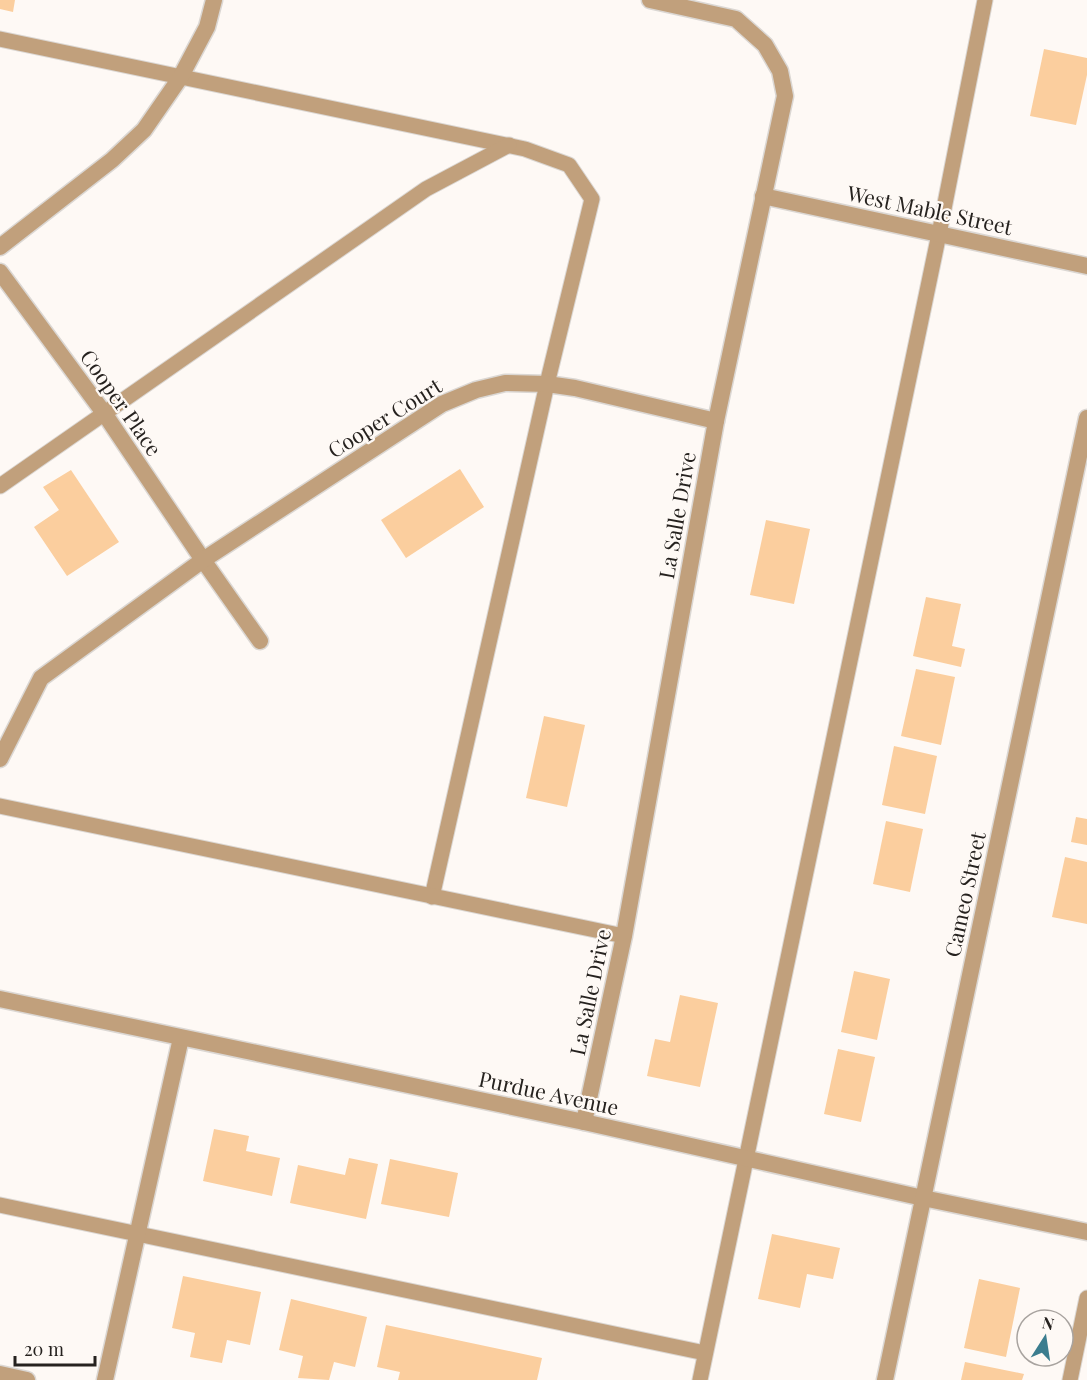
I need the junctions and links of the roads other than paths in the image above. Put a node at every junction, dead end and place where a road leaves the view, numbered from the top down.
1 (214, 0) edge
2 (650, 0) edge
3 (985, 0) edge
4 (0, 39) edge
5 (180, 78) junction
6 (509, 145) junction
7 (763, 196) junction
8 (939, 234) junction
9 (0, 247) edge
10 (1087, 266) edge
11 (0, 272) edge
12 (547, 384) junction
13 (104, 413) junction
14 (1087, 418) edge
15 (716, 421) junction
16 (1084, 451) edge
17 (0, 486) edge
18 (203, 560) junction
19 (260, 641) dead end
20 (0, 759) edge
21 (0, 806) edge
22 (432, 897) junction
23 (624, 936) junction
24 (0, 999) edge
25 (181, 1038) junction
26 (584, 1122) junction
27 (746, 1158) junction
28 (923, 1198) junction
29 (0, 1204) edge
30 (1087, 1232) edge
31 (136, 1233) junction
32 (1087, 1298) edge
33 (705, 1353) junction
34 (0, 1374) edge
35 (27, 1380) edge
36 (105, 1380) edge
37 (700, 1380) edge
38 (885, 1380) edge
39 (1070, 1380) edge

1 - 5 street
2 - 7 street, La Salle Drive
3 - 8 lane
4 - 5 lane
5 - 6 lane
5 - 9 street
6 - 12 lane
6 - 13 lane
7 - 8 street, West Mable Street
7 - 15 street, La Salle Drive
8 - 10 street, West Mable Street
8 - 27 lane
11 - 13 street, Cooper Place
12 - 15 street, Cooper Court
12 - 18 street, Cooper Court
12 - 22 lane
13 - 17 lane
13 - 18 street, Cooper Place
14 - 16 street, Cameo Street
15 - 23 street, La Salle Drive
16 - 28 street, Cameo Street
18 - 19 street
18 - 20 street, Cooper Court
21 - 22 lane
22 - 23 lane
23 - 26 street, La Salle Drive
24 - 25 street, Purdue Avenue
25 - 26 street, Purdue Avenue
25 - 31 street
26 - 27 street, Purdue Avenue
27 - 28 street, Purdue Avenue
27 - 33 lane
28 - 30 street, Purdue Avenue
28 - 38 street, Cameo Street
29 - 31 lane
31 - 33 lane
31 - 36 street
32 - 39 lane
33 - 37 lane
34 - 35 street

